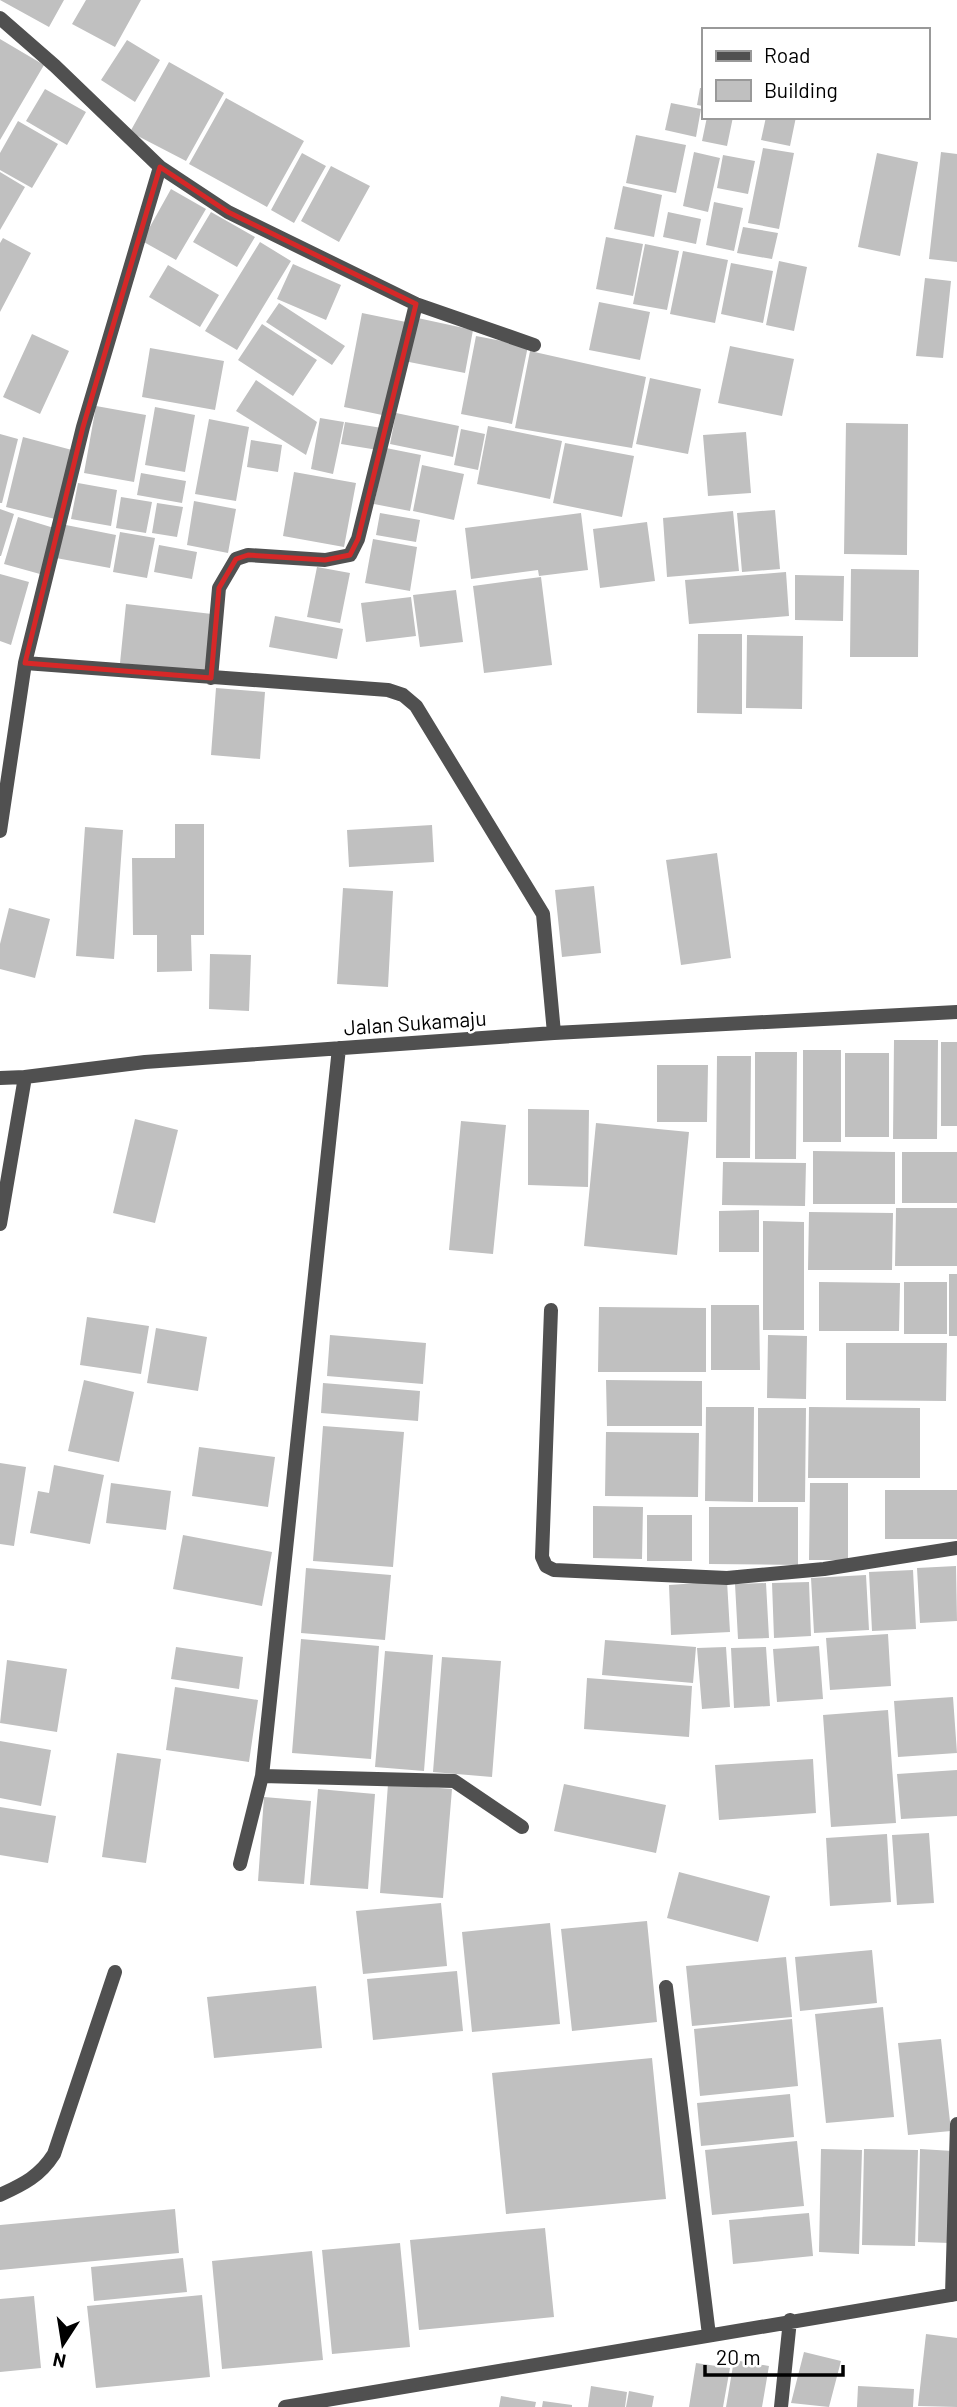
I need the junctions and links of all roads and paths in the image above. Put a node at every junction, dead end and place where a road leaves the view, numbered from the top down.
1 (0, 18) edge
2 (160, 167) junction
3 (416, 304) junction
4 (534, 345) dead end
5 (24, 663) junction
6 (211, 678) junction
7 (0, 831) edge
8 (957, 1012) edge
9 (554, 1033) junction
10 (339, 1048) junction
11 (24, 1077) junction
12 (0, 1078) edge
13 (0, 1224) edge
14 (551, 1310) dead end
15 (957, 1548) edge
16 (262, 1776) junction
17 (522, 1827) dead end
18 (240, 1864) dead end
19 (115, 1972) dead end
20 (666, 1987) dead end
21 (957, 2124) edge
22 (0, 2195) edge
23 (955, 2294) edge
24 (790, 2320) junction
25 (709, 2335) junction
26 (285, 2407) edge
27 (781, 2407) edge

1 - 2 street
2 - 3 street
2 - 5 street
3 - 4 street
3 - 6 street
5 - 6 street
5 - 7 street
6 - 9 street
8 - 9 street, Jalan Sukamaju
9 - 10 street, Jalan Sukamaju
10 - 11 street, Jalan Sukamaju
10 - 16 street
11 - 12 street, Jalan Sukamaju
11 - 13 street
14 - 15 street
16 - 17 street
16 - 18 street
19 - 22 street
20 - 25 street
21 - 23 street
23 - 24 street
24 - 25 street
24 - 27 street
25 - 26 street

